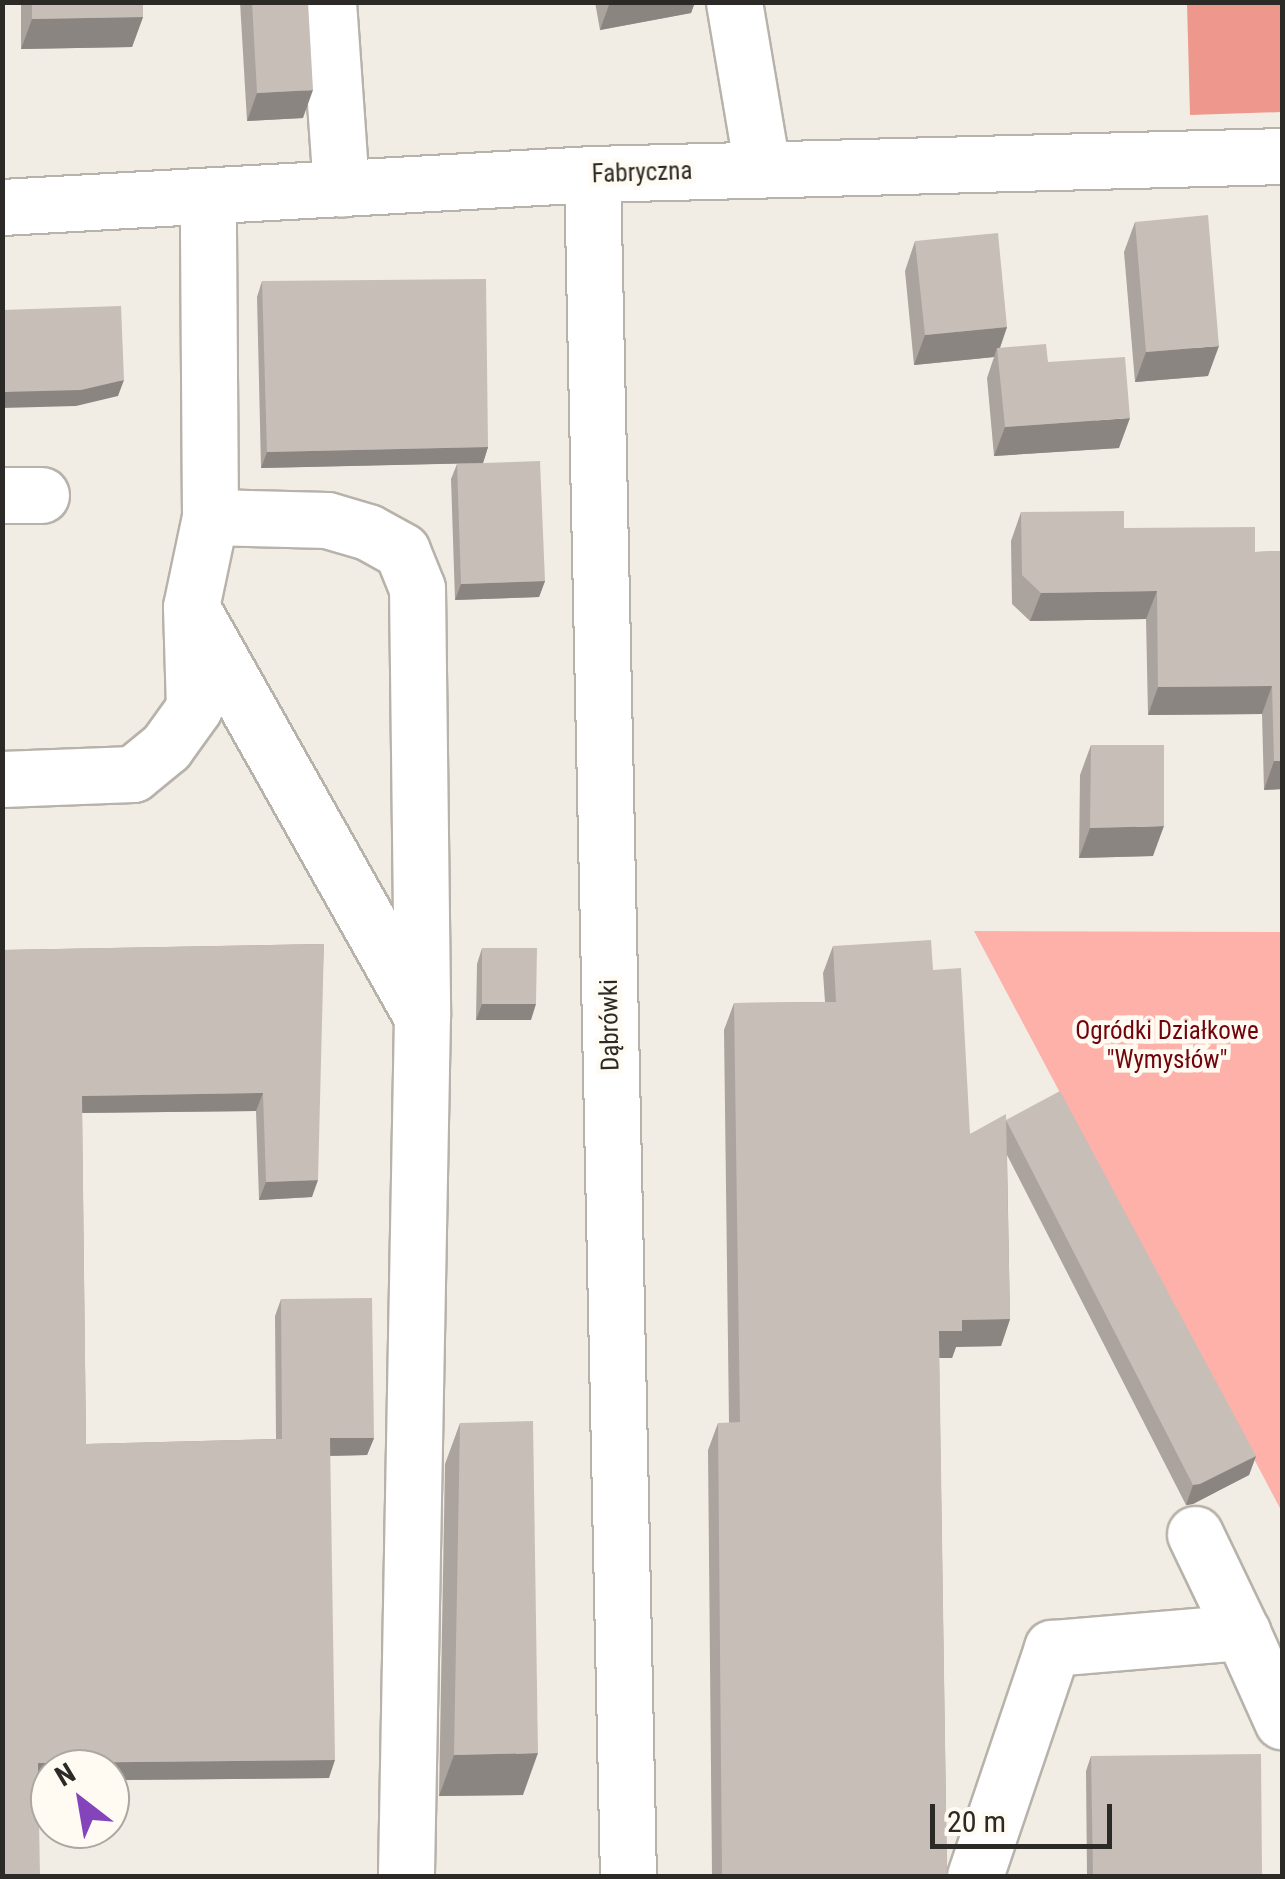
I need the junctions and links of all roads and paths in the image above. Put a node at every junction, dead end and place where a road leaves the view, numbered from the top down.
1 (328, 2) edge
2 (734, 2) edge
3 (1282, 156) edge
4 (762, 168) junction
5 (592, 174) junction
6 (342, 189) junction
7 (208, 196) junction
8 (2, 207) edge
9 (210, 517) junction
10 (191, 608) junction
11 (2, 779) edge
12 (422, 1016) junction
13 (1195, 1534) dead end
14 (1242, 1632) junction
15 (1282, 1721) edge
16 (406, 1876) edge
17 (628, 1876) edge
18 (976, 1876) edge

1 - 6 street
2 - 4 street
3 - 4 street, Fabryczna
4 - 5 street, Fabryczna
5 - 6 street, Fabryczna
5 - 17 street, Dąbrówki
6 - 7 street, Fabryczna
7 - 8 street, Fabryczna
7 - 9 street
9 - 10 street
9 - 12 street
10 - 11 street
10 - 12 street
12 - 16 street
13 - 14 street
14 - 15 street
14 - 18 street

